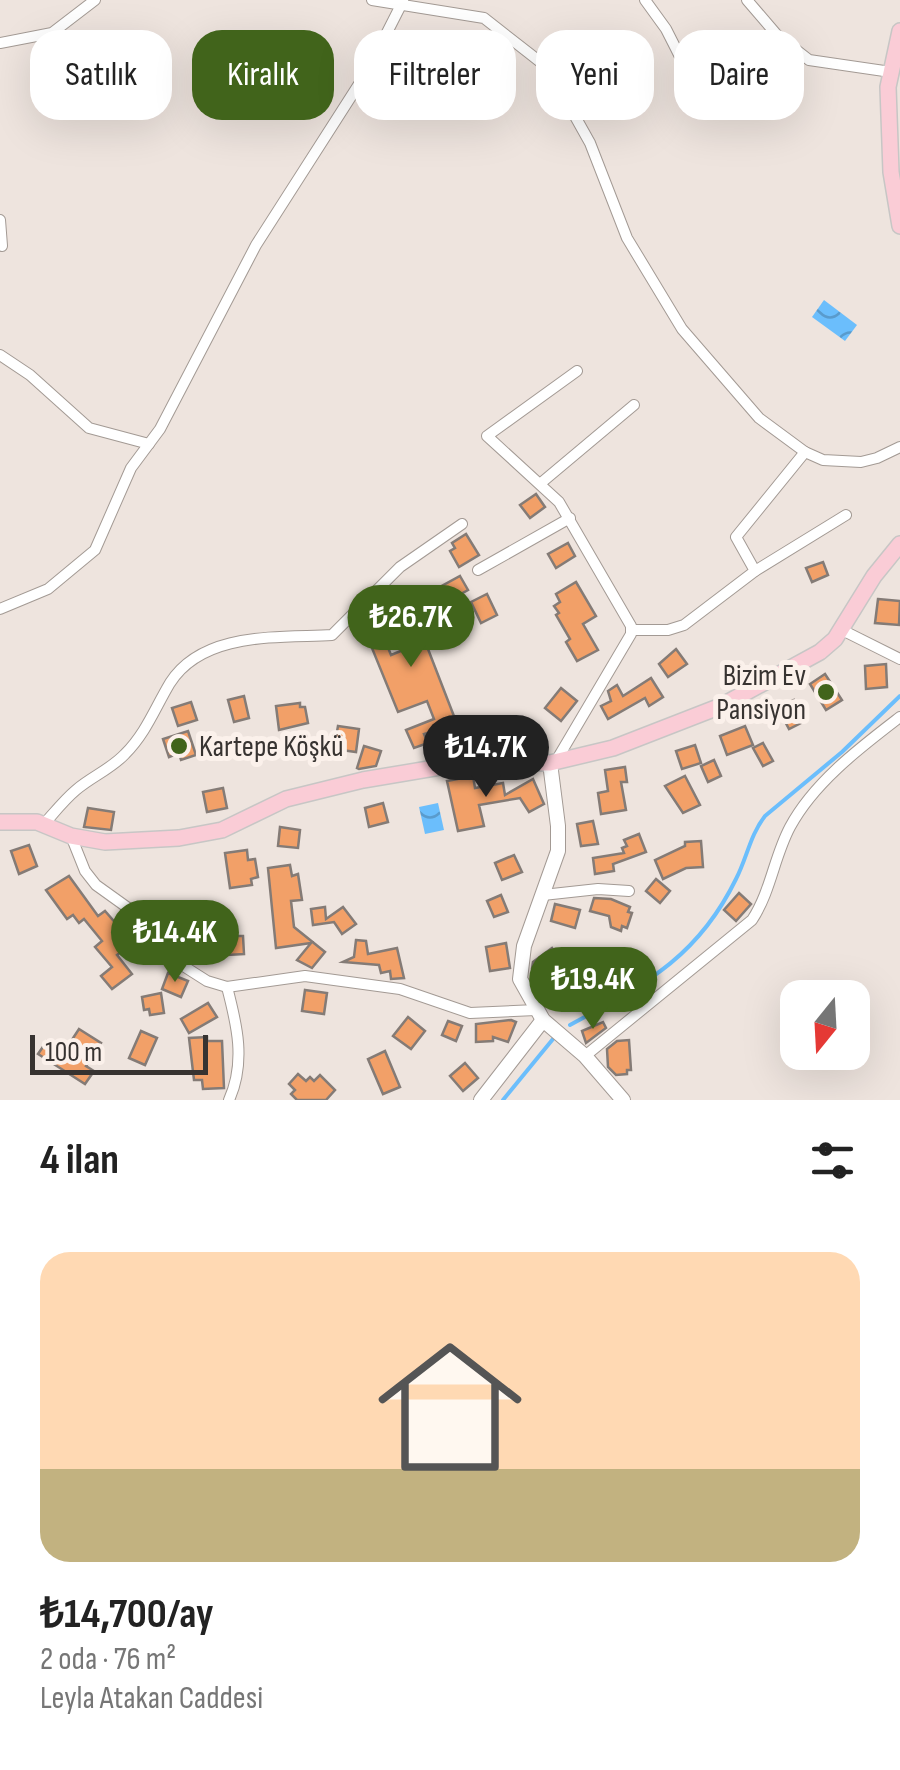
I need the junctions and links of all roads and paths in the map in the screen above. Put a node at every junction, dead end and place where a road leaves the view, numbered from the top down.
1 (95, 0) edge
2 (372, 0) edge
3 (646, 0) edge
4 (747, 0) edge
5 (402, 3) edge
6 (900, 31) edge
7 (0, 42) edge
8 (674, 45) edge
9 (893, 83) edge
10 (0, 220) edge
11 (900, 226) edge
12 (2, 246) edge
13 (0, 355) edge
14 (577, 372) dead end
15 (634, 405) dead end
16 (148, 444) junction
17 (900, 447) edge
18 (805, 452) junction
19 (541, 483) junction
20 (846, 515) dead end
21 (570, 518) junction
22 (462, 524) dead end
23 (900, 544) edge
24 (478, 570) dead end
25 (755, 571) junction
26 (0, 609) edge
27 (632, 630) junction
28 (842, 630) junction
29 (900, 659) edge
30 (900, 718) edge
31 (553, 762) junction
32 (0, 822) edge
33 (44, 824) junction
34 (71, 836) junction
35 (629, 891) dead end
36 (544, 895) junction
37 (227, 987) junction
38 (540, 1015) junction
39 (585, 1056) junction
40 (228, 1100) edge
41 (481, 1100) edge
42 (624, 1100) edge

1 - 7 street
2 - 5 street
3 - 8 street
4 - 9 street
5 - 16 street
5 - 18 street
6 - 9 main road
9 - 11 main road
10 - 12 street
13 - 16 street
14 - 19 street
15 - 19 street
16 - 26 street
17 - 18 street
18 - 25 street
19 - 21 street
20 - 25 street
21 - 24 street
21 - 27 street
22 - 33 street
23 - 28 main road
25 - 27 street
27 - 31 street
28 - 29 street
28 - 31 main road
30 - 39 street
31 - 34 main road
31 - 36 street
32 - 33 main road
33 - 34 main road
34 - 37 street
35 - 36 street
36 - 38 street
37 - 38 street
37 - 40 street
38 - 39 street
38 - 41 street
39 - 42 street

